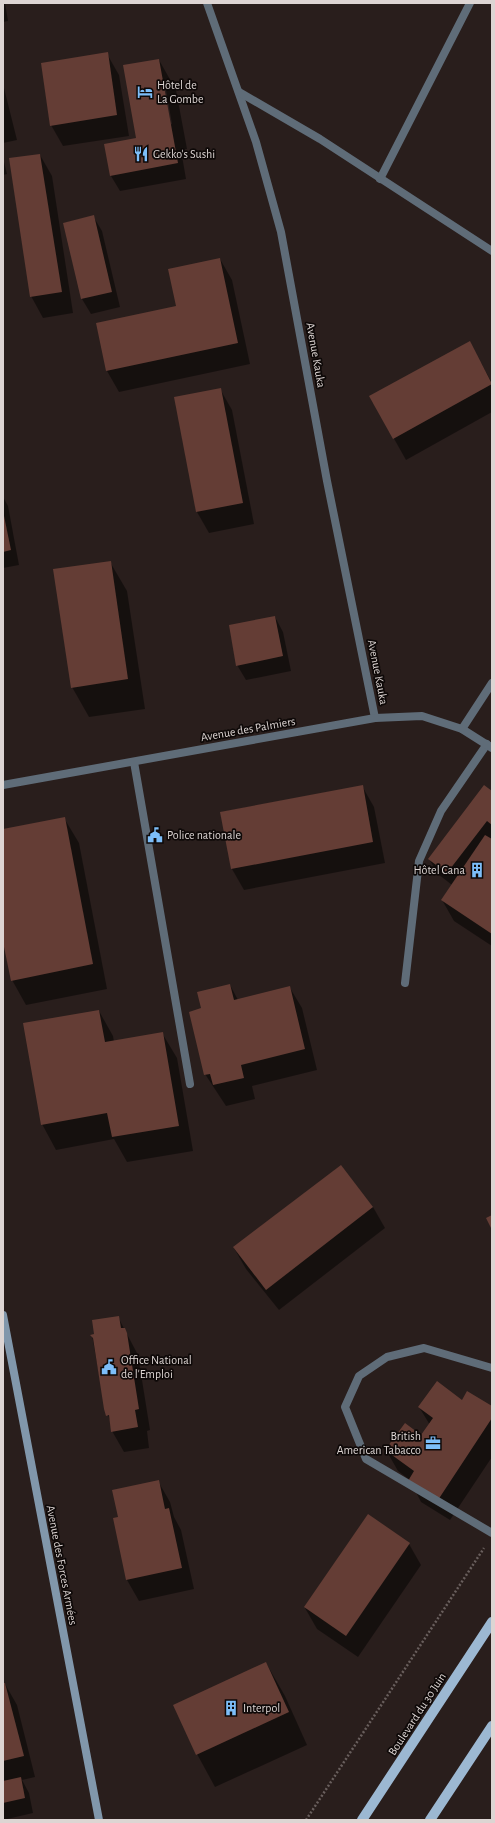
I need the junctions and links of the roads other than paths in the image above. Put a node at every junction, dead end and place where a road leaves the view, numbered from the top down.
1 (207, 3) edge
2 (470, 3) edge
3 (239, 92) junction
4 (380, 179) junction
5 (492, 251) edge
6 (492, 683) edge
7 (375, 718) junction
8 (462, 729) junction
9 (489, 746) edge
10 (134, 762) junction
11 (3, 785) edge
12 (405, 983) dead end
13 (190, 1084) dead end
14 (3, 1315) edge
15 (492, 1368) edge
16 (492, 1533) edge
17 (492, 1622) edge
18 (492, 1726) edge
19 (99, 1820) edge
20 (363, 1820) edge
21 (429, 1820) edge

1 - 3 street, Avenue Kauka
2 - 4 street
3 - 4 street
3 - 7 street, Avenue Kauka
4 - 5 street
6 - 8 street
7 - 8 street, Avenue des Palmiers
7 - 10 street, Avenue des Palmiers
8 - 9 street, Avenue des Palmiers
9 - 12 street
10 - 11 street, Avenue des Palmiers
10 - 13 street
14 - 19 street, Avenue des Forces Armées
15 - 16 street
17 - 20 main road, Boulevard du 30 Juin
18 - 21 main road

